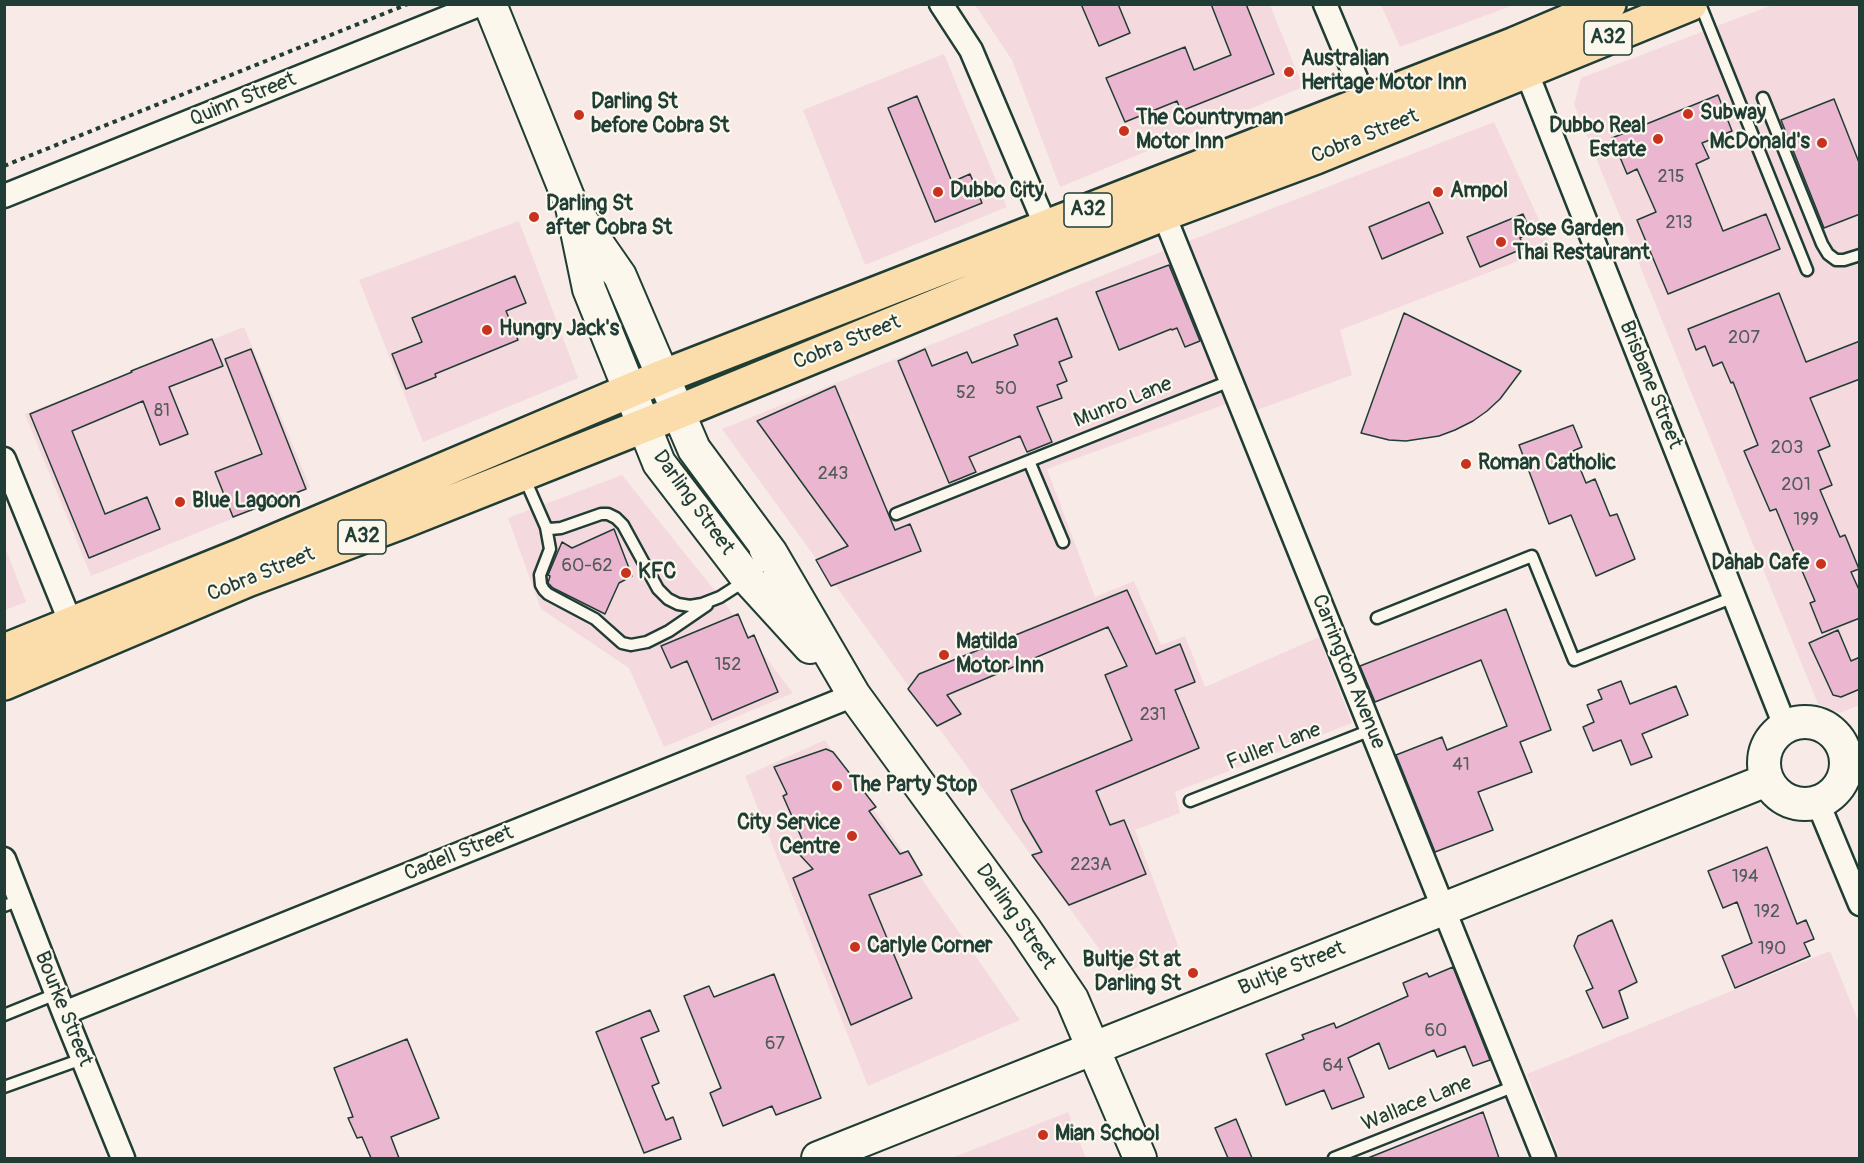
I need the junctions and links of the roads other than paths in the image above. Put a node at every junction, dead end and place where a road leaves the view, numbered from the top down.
1 (481, 4) edge
2 (490, 4) edge
3 (941, 4) edge
4 (1325, 4) edge
5 (1609, 4) edge
6 (1689, 4) edge
7 (1700, 4) edge
8 (1520, 58) junction
9 (1763, 98) dead end
10 (1458, 100) junction
11 (1366, 102) junction
12 (4, 196) edge
13 (1157, 200) junction
14 (572, 207) junction
15 (1052, 241) junction
16 (1860, 255) edge
17 (1807, 270) dead end
18 (662, 377) junction
19 (1230, 381) junction
20 (630, 391) junction
21 (678, 412) junction
22 (644, 425) junction
23 (4, 459) edge
24 (1029, 461) junction
25 (523, 474) junction
26 (712, 474) junction
27 (728, 513) dead end
28 (896, 514) dead end
29 (546, 527) junction
30 (1063, 542) dead end
31 (749, 545) dead end
32 (748, 579) junction
33 (720, 597) junction
34 (1734, 597) junction
35 (1377, 618) dead end
36 (76, 637) junction
37 (4, 651) edge
38 (4, 683) edge
39 (855, 695) junction
40 (1785, 726) junction
41 (1371, 730) junction
42 (1851, 742) edge
43 (1767, 780) junction
44 (1190, 801) dead end
45 (1818, 803) junction
46 (4, 859) edge
47 (12, 903) edge
48 (1860, 904) edge
49 (1443, 908) junction
50 (60, 1004) junction
51 (4, 1015) edge
52 (1094, 1048) junction
53 (82, 1059) junction
54 (1515, 1086) junction
55 (4, 1088) edge
56 (1359, 1154) edge
57 (123, 1158) edge
58 (818, 1158) edge
59 (1140, 1158) edge
60 (1334, 1158) edge
61 (1544, 1158) edge

1 - 12 street, Quinn Street
2 - 14 street, Darling Street
3 - 15 street
4 - 11 street
5 - 8 highway, Cobra Street / A32
6 - 8 highway, Cobra Street / A32
7 - 17 lane
8 - 10 highway, Cobra Street / A32
8 - 11 highway, Cobra Street / A32
8 - 34 street, Brisbane Street
9 - 16 lane
10 - 11 street
10 - 13 highway, Cobra Street / A32
11 - 13 highway, Cobra Street / A32
13 - 15 highway, Cobra Street / A32
13 - 19 street, Carrington Avenue
14 - 18 street, Darling Street
14 - 20 street, Darling Street
15 - 18 highway, Cobra Street / A32
15 - 21 highway, Cobra Street / A32
18 - 20 highway, Cobra Street / A32
18 - 21 street, Darling Street
19 - 24 lane, Munro Lane
19 - 41 street, Carrington Avenue
20 - 22 street, Darling Street
20 - 36 highway, Cobra Street / A32
21 - 22 highway, Cobra Street / A32
21 - 26 street, Darling Street
22 - 25 highway, Cobra Street / A32
22 - 32 street, Darling Street
23 - 36 street
24 - 28 lane, Munro Lane
24 - 30 lane
25 - 29 lane
25 - 36 highway, Cobra Street / A32
26 - 27 lane
26 - 39 street, Darling Street
29 - 33 lane
29 - 33 lane
31 - 32 lane
32 - 33 lane
32 - 39 street, Darling Street
34 - 35 lane
34 - 40 street, Brisbane Street
36 - 37 highway, Cobra Street / A32
36 - 38 highway, Cobra Street / A32
39 - 50 street, Cadell Street
39 - 52 street, Darling Street
40 - 42 street
40 - 43 street
41 - 44 lane, Fuller Lane
41 - 49 street, Carrington Avenue
42 - 45 street
43 - 45 street
43 - 49 street, Bultje Street
45 - 48 street
46 - 47 street, Bourke Street
47 - 50 street, Bourke Street
49 - 52 street, Bultje Street
49 - 54 street, Carrington Avenue
50 - 51 lane
50 - 53 street, Bourke Street
52 - 58 street, Bultje Street
52 - 59 street, Darling Street
53 - 55 lane
53 - 57 street, Bourke Street
54 - 56 lane, Wallace Lane
54 - 61 street, Carrington Avenue
56 - 60 lane, Wallace Lane

